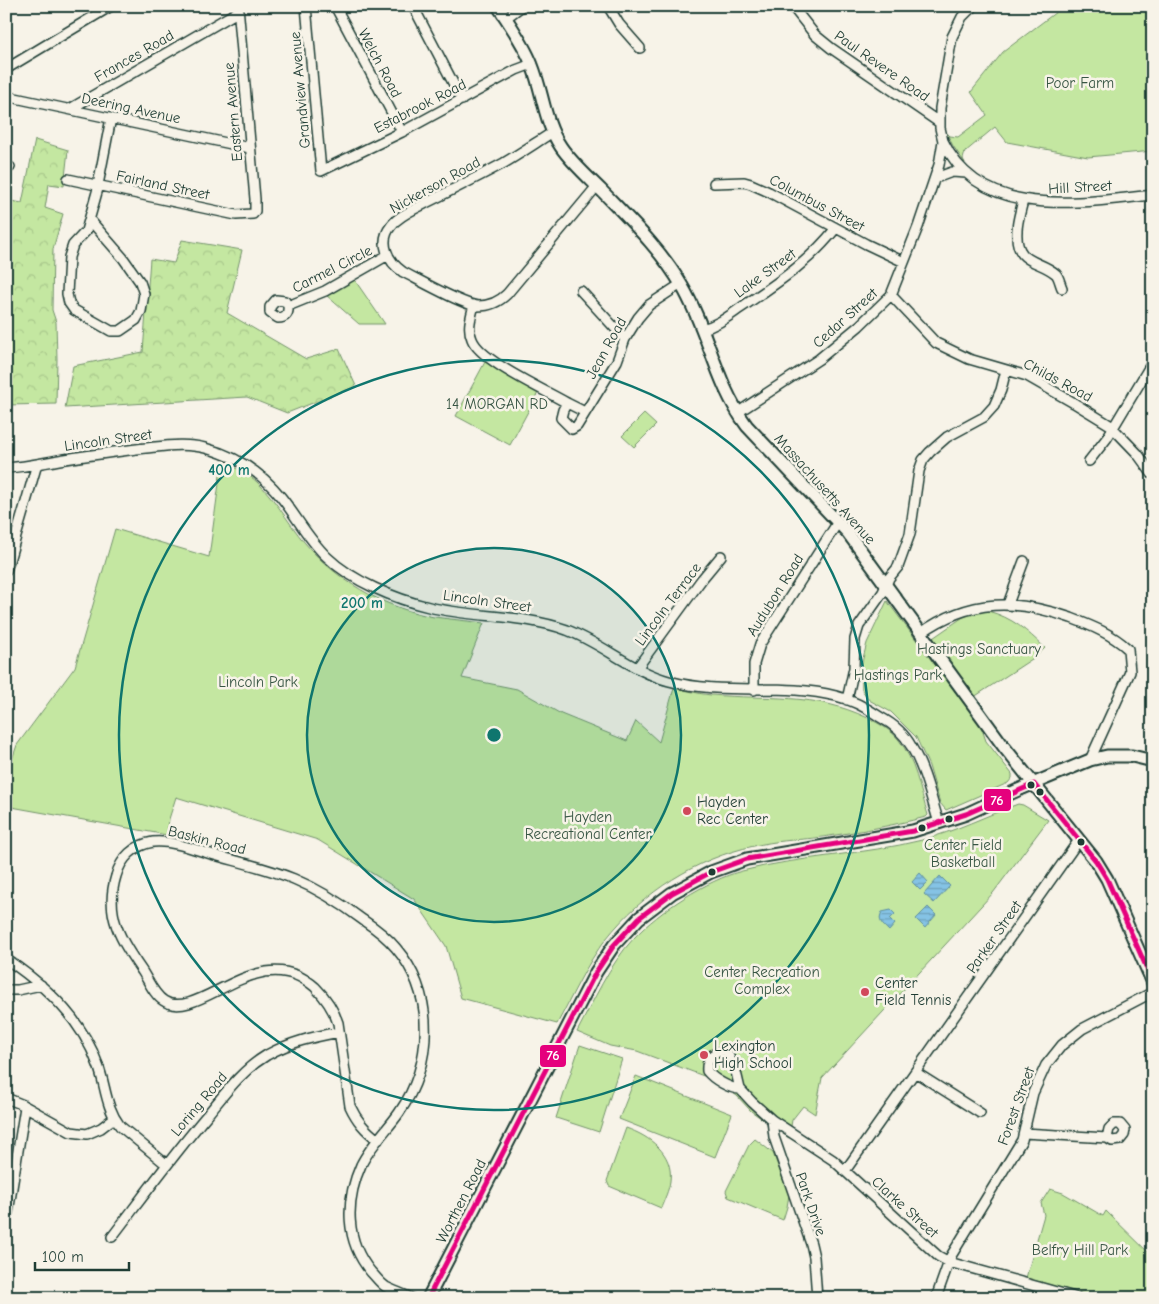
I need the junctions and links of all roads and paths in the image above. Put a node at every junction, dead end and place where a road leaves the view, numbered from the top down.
1 (111, 6) edge
2 (306, 6) edge
3 (335, 6) edge
4 (413, 6) edge
5 (498, 6) edge
6 (522, 6) edge
7 (608, 6) edge
8 (792, 6) edge
9 (973, 6) edge
10 (238, 8) edge
11 (506, 18) junction
12 (640, 48) dead end
13 (532, 64) junction
14 (6, 69) edge
15 (6, 96) edge
16 (462, 100) junction
17 (70, 109) junction
18 (111, 118) junction
19 (940, 123) junction
20 (402, 132) junction
21 (553, 132) junction
22 (943, 141) junction
23 (250, 148) junction
24 (321, 171) joint
25 (966, 173) junction
26 (936, 178) junction
27 (68, 179) dead end
28 (714, 183) dead end
29 (98, 185) junction
30 (597, 186) junction
31 (1153, 196) edge
32 (1023, 200) junction
33 (253, 214) joint
34 (90, 220) junction
35 (836, 228) junction
36 (388, 255) junction
37 (904, 262) junction
38 (681, 284) junction
39 (1062, 288) dead end
40 (580, 291) dead end
41 (891, 295) junction
42 (288, 306) dead end
43 (474, 306) junction
44 (702, 330) junction
45 (625, 339) junction
46 (1153, 361) edge
47 (1006, 370) junction
48 (567, 403) junction
49 (585, 412) junction
50 (737, 413) junction
51 (1112, 428) junction
52 (1089, 461) dead end
53 (37, 464) junction
54 (6, 468) edge
55 (1153, 475) edge
56 (838, 522) junction
57 (721, 556) dead end
58 (1024, 561) dead end
59 (6, 571) edge
60 (886, 585) junction
61 (1008, 604) junction
62 (921, 634) junction
63 (637, 668) junction
64 (754, 690) junction
65 (847, 700) junction
66 (1090, 760) junction
67 (1153, 761) edge
68 (1034, 784) junction
69 (939, 823) junction
70 (1079, 840) junction
71 (6, 959) edge
72 (1153, 983) edge
73 (41, 985) junction
74 (6, 990) edge
75 (1153, 992) edge
76 (339, 1032) junction
77 (915, 1072) junction
78 (740, 1089) junction
79 (6, 1098) edge
80 (25, 1107) junction
81 (980, 1113) dead end
82 (114, 1118) junction
83 (772, 1120) junction
84 (1024, 1133) junction
85 (1107, 1138) dead end
86 (378, 1140) junction
87 (167, 1165) junction
88 (845, 1171) junction
89 (6, 1226) edge
90 (112, 1237) dead end
91 (948, 1262) junction
92 (1039, 1286) junction
93 (411, 1298) edge
94 (428, 1298) edge
95 (817, 1298) edge
96 (936, 1298) edge
97 (1037, 1298) edge
98 (1078, 1298) edge

1 - 14 street
2 - 24 street, Grandview Avenue
3 - 20 street, Welch Road
4 - 16 street
5 - 11 main road, Massachusetts Avenue
6 - 11 street
7 - 12 street
8 - 19 street, Paul Revere Road
9 - 19 street, Cedar Street
10 - 17 street, Frances Road
10 - 23 street, Eastern Avenue
11 - 13 main road, Massachusetts Avenue
13 - 16 street, Estabrook Road
13 - 21 main road, Massachusetts Avenue
15 - 17 street, Deering Avenue
16 - 20 street, Estabrook Road
17 - 18 street, Deering Avenue
18 - 23 street, Deering Avenue
18 - 29 street
19 - 22 street, Cedar Street
20 - 24 street, Estabrook Road
21 - 30 main road, Massachusetts Avenue
21 - 36 street, Nickerson Road
22 - 25 street, Hill Street
22 - 26 street, Cedar Street
23 - 33 street, Eastern Avenue
25 - 26 street
25 - 32 street, Hill Street
26 - 37 street, Cedar Street
27 - 29 street, Fairland Street
28 - 35 street, Columbus Street
29 - 33 street, Fairland Street
29 - 34 street
30 - 38 main road, Massachusetts Avenue
30 - 43 street
31 - 32 street, Hill Street
32 - 39 street
34 - 34 street
35 - 37 street, Columbus Street
35 - 44 street, Lake Street
36 - 42 street, Carmel Circle
36 - 43 street
37 - 41 street, Cedar Street
38 - 44 main road, Massachusetts Avenue
38 - 45 street, Jean Road
40 - 45 street
41 - 47 street, Childs Road
41 - 50 street, Cedar Street
43 - 48 street
44 - 50 main road, Massachusetts Avenue
45 - 49 street, Jean Road
46 - 51 street
47 - 51 street, Childs Road
47 - 60 street
48 - 49 street
48 - 49 street, Jean Road
50 - 56 main road, Massachusetts Avenue
51 - 52 street
51 - 55 street, Childs Road
53 - 54 street, Lincoln Street
53 - 59 street
53 - 63 street, Lincoln Street
56 - 60 main road, Massachusetts Avenue
56 - 64 street, Audubon Road
57 - 63 street, Lincoln Terrace
58 - 61 street
60 - 62 main road, Massachusetts Avenue
60 - 65 street
61 - 62 street
61 - 66 street
62 - 68 main road, Massachusetts Avenue
63 - 64 street, Lincoln Street
64 - 65 street, Lincoln Street
65 - 69 street, Lincoln Street
66 - 67 main road, Worthen Road
66 - 68 main road, Worthen Road
68 - 69 main road, Worthen Road
68 - 70 main road, Massachusetts Avenue
69 - 94 main road, Worthen Road
70 - 72 main road, Massachusetts Avenue
70 - 77 street, Parker Street
71 - 73 street
73 - 74 street
73 - 82 street
75 - 84 street, Forest Street
76 - 86 street, Baskin Road
76 - 86 street, Baskin Road
76 - 87 street, Loring Road
77 - 81 street
77 - 88 street, Parker Street
78 - 78 street, Clarke Street
78 - 83 street, Clarke Street
79 - 80 street
80 - 82 street
80 - 89 street
82 - 87 street
83 - 88 street, Clarke Street
83 - 95 street, Park Drive
84 - 85 street
84 - 91 street, Forest Street
86 - 93 street, Baskin Road
87 - 90 street, Loring Road
88 - 91 street, Clarke Street
91 - 92 street, Clarke Street
91 - 96 street, Forest Street
92 - 97 street
92 - 98 street, Clarke Street

